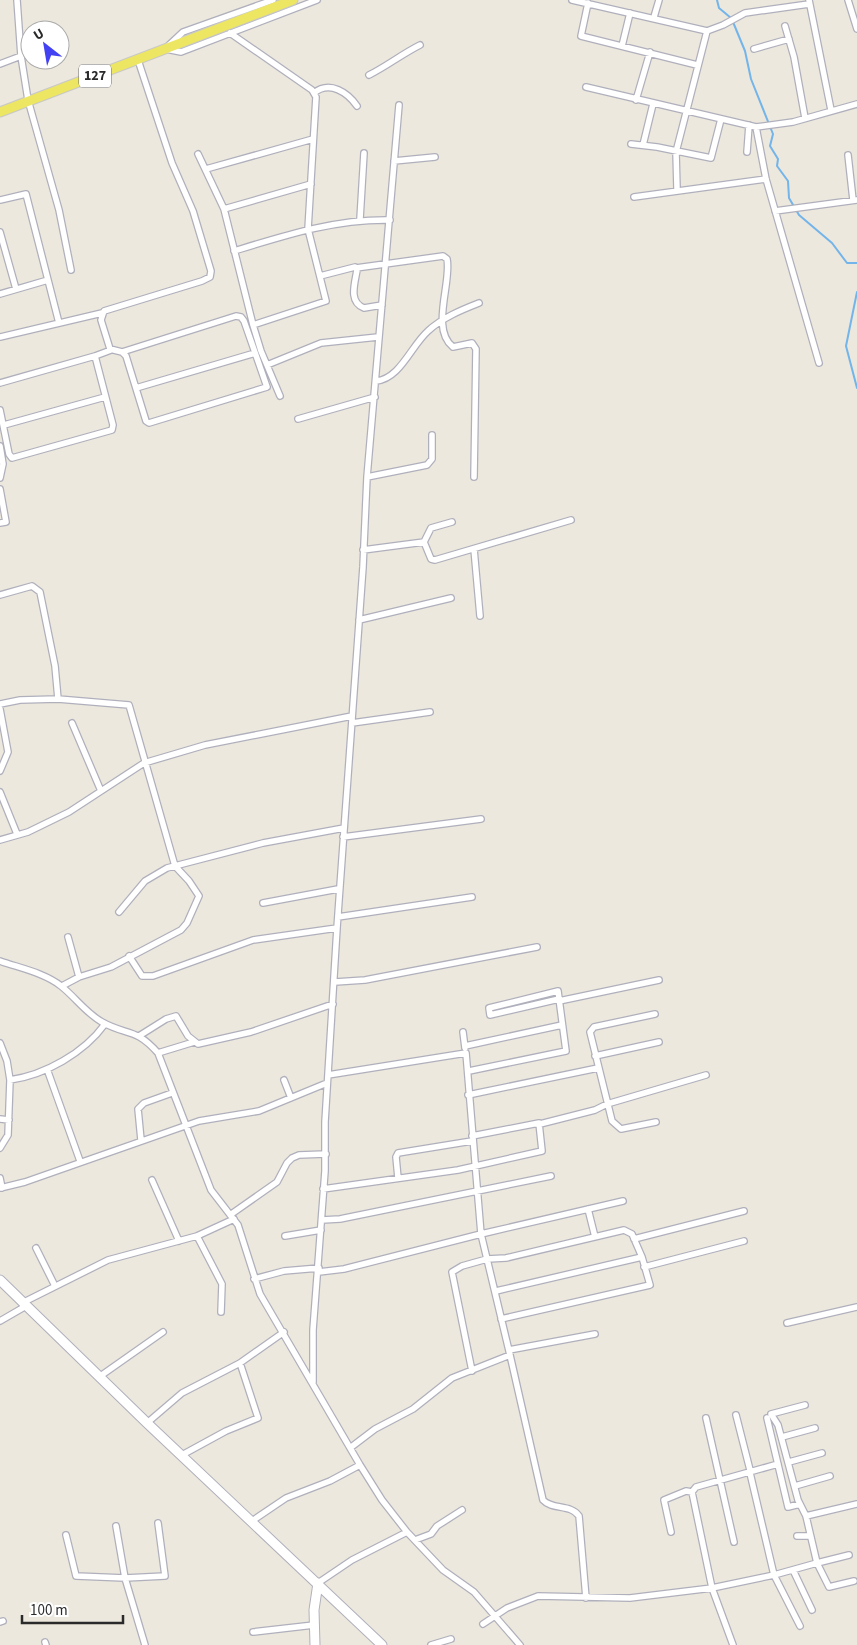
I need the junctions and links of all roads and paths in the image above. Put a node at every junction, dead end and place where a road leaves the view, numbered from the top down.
1 (17, 0) edge
2 (273, 0) edge
3 (293, 0) edge
4 (317, 0) edge
5 (572, 0) edge
6 (659, 0) edge
7 (848, 0) edge
8 (809, 2) edge
9 (588, 3) junction
10 (630, 13) junction
11 (654, 17) junction
12 (785, 26) dead end
13 (857, 29) edge
14 (707, 30) junction
15 (230, 33) junction
16 (789, 39) junction
17 (20, 42) edge
18 (420, 45) dead end
19 (622, 46) junction
20 (165, 49) junction
21 (754, 49) dead end
22 (650, 52) junction
23 (20, 56) edge
24 (138, 60) junction
25 (0, 64) edge
26 (697, 65) junction
27 (23, 70) edge
28 (369, 75) dead end
29 (586, 87) dead end
30 (314, 92) junction
31 (28, 100) junction
32 (636, 100) junction
33 (653, 104) junction
34 (857, 104) edge
35 (398, 105) dead end
36 (357, 106) dead end
37 (831, 110) junction
38 (687, 111) junction
39 (0, 112) edge
40 (805, 118) junction
41 (721, 119) junction
42 (749, 125) junction
43 (756, 127) junction
44 (313, 139) junction
45 (631, 144) dead end
46 (642, 145) junction
47 (676, 152) junction
48 (747, 152) dead end
49 (364, 153) dead end
50 (198, 154) dead end
51 (848, 155) dead end
52 (434, 157) dead end
53 (394, 161) junction
54 (206, 169) junction
55 (766, 179) junction
56 (311, 184) junction
57 (676, 189) junction
58 (634, 196) dead end
59 (0, 200) edge
60 (855, 200) edge
61 (224, 210) junction
62 (774, 211) junction
63 (360, 219) junction
64 (390, 220) junction
65 (308, 229) junction
66 (0, 232) edge
67 (234, 251) junction
68 (384, 264) junction
69 (356, 268) junction
70 (71, 270) dead end
71 (320, 276) junction
72 (48, 280) junction
73 (16, 289) junction
74 (0, 294) edge
75 (479, 303) dead end
76 (382, 304) junction
77 (102, 313) junction
78 (442, 320) junction
79 (59, 324) junction
80 (252, 324) junction
81 (0, 337) edge
82 (378, 337) junction
83 (111, 350) junction
84 (122, 352) junction
85 (255, 353) junction
86 (94, 356) junction
87 (819, 363) dead end
88 (267, 365) junction
89 (376, 381) junction
90 (0, 383) edge
91 (136, 388) junction
92 (105, 396) junction
93 (280, 396) dead end
94 (376, 397) junction
95 (0, 410) edge
96 (298, 419) dead end
97 (4, 425) junction
98 (432, 435) dead end
99 (0, 446) edge
100 (367, 477) junction
101 (474, 477) dead end
102 (0, 478) edge
103 (0, 489) edge
104 (571, 520) dead end
105 (452, 522) dead end
106 (0, 523) edge
107 (424, 542) junction
108 (474, 549) junction
109 (363, 550) junction
110 (0, 595) edge
111 (451, 598) dead end
112 (480, 616) dead end
113 (359, 620) junction
114 (58, 699) junction
115 (0, 704) edge
116 (0, 709) edge
117 (430, 712) dead end
118 (352, 719) junction
119 (72, 723) dead end
120 (144, 763) junction
121 (0, 770) edge
122 (101, 791) junction
123 (0, 792) edge
124 (481, 819) dead end
125 (344, 828) junction
126 (17, 834) junction
127 (343, 837) junction
128 (0, 840) edge
129 (174, 866) junction
130 (338, 889) junction
131 (472, 896) dead end
132 (263, 903) dead end
133 (119, 912) dead end
134 (338, 917) junction
135 (336, 928) junction
136 (68, 937) dead end
137 (537, 947) dead end
138 (130, 956) junction
139 (0, 961) edge
140 (79, 977) junction
141 (660, 980) dead end
142 (335, 982) junction
143 (62, 986) junction
144 (559, 1000) junction
145 (332, 1004) junction
146 (655, 1014) dead end
147 (105, 1024) junction
148 (562, 1025) junction
149 (463, 1032) dead end
150 (139, 1036) junction
151 (194, 1042) junction
152 (659, 1042) dead end
153 (0, 1043) edge
154 (465, 1046) junction
155 (158, 1053) junction
156 (466, 1053) junction
157 (595, 1056) junction
158 (598, 1068) junction
159 (47, 1069) junction
160 (469, 1071) junction
161 (328, 1075) junction
162 (706, 1076) dead end
163 (10, 1080) junction
164 (284, 1080) dead end
165 (327, 1083) junction
166 (172, 1092) junction
167 (468, 1095) junction
168 (291, 1098) junction
169 (607, 1104) junction
170 (0, 1119) edge
171 (9, 1120) junction
172 (656, 1122) dead end
173 (540, 1124) junction
174 (186, 1125) junction
175 (472, 1139) junction
176 (141, 1140) junction
177 (0, 1148) edge
178 (326, 1154) junction
179 (80, 1161) junction
180 (474, 1166) junction
181 (551, 1176) dead end
182 (0, 1178) edge
183 (398, 1178) junction
184 (152, 1180) dead end
185 (1, 1188) edge
186 (323, 1189) junction
187 (479, 1191) junction
188 (622, 1201) dead end
189 (588, 1209) junction
190 (744, 1212) dead end
191 (232, 1217) junction
192 (322, 1220) junction
193 (320, 1230) junction
194 (481, 1234) junction
195 (197, 1236) junction
196 (285, 1236) dead end
197 (594, 1237) junction
198 (634, 1238) junction
199 (179, 1241) junction
200 (744, 1241) dead end
201 (36, 1248) dead end
202 (642, 1257) junction
203 (487, 1260) junction
204 (644, 1267) junction
205 (319, 1270) junction
206 (254, 1279) junction
207 (0, 1280) edge
208 (55, 1286) junction
209 (496, 1291) junction
210 (24, 1305) junction
211 (857, 1307) edge
212 (221, 1312) dead end
213 (501, 1319) junction
214 (0, 1321) edge
215 (786, 1323) dead end
216 (163, 1332) dead end
217 (284, 1332) junction
218 (595, 1334) dead end
219 (509, 1352) junction
220 (240, 1363) junction
221 (472, 1371) junction
222 (99, 1377) junction
223 (313, 1382) junction
224 (805, 1405) dead end
225 (736, 1414) dead end
226 (706, 1418) dead end
227 (767, 1418) dead end
228 (147, 1423) junction
229 (815, 1428) dead end
230 (782, 1437) junction
231 (350, 1448) junction
232 (822, 1452) dead end
233 (182, 1455) junction
234 (789, 1462) junction
235 (778, 1464) junction
236 (360, 1465) junction
237 (750, 1473) junction
238 (830, 1476) dead end
239 (720, 1480) junction
240 (795, 1486) junction
241 (692, 1492) junction
242 (800, 1504) junction
243 (857, 1504) edge
244 (462, 1510) dead end
245 (806, 1516) junction
246 (252, 1521) junction
247 (158, 1523) dead end
248 (116, 1526) dead end
249 (408, 1532) junction
250 (671, 1532) dead end
251 (66, 1535) dead end
252 (797, 1536) dead end
253 (810, 1536) junction
254 (416, 1540) junction
255 (734, 1542) dead end
256 (849, 1555) dead end
257 (817, 1563) junction
258 (793, 1570) junction
259 (774, 1575) junction
260 (126, 1578) junction
261 (854, 1581) dead end
262 (318, 1583) junction
263 (712, 1588) junction
264 (586, 1598) junction
265 (812, 1610) dead end
266 (496, 1616) junction
267 (482, 1624) dead end
268 (314, 1625) junction
269 (800, 1626) dead end
270 (253, 1632) dead end
271 (451, 1640) dead end
272 (146, 1645) edge
273 (315, 1645) edge
274 (382, 1645) edge
275 (431, 1645) edge
276 (520, 1645) edge
277 (733, 1645) edge

1 - 17 street
2 - 20 street
3 - 20 main road, 127
4 - 15 street
5 - 9 street
6 - 11 street
7 - 13 street
8 - 14 street
8 - 37 street
9 - 10 street
9 - 19 street
10 - 11 street
10 - 19 street
11 - 14 street
12 - 16 street
14 - 26 street
15 - 20 street
15 - 30 street
16 - 21 street
16 - 40 street
18 - 28 street
19 - 22 street
20 - 24 main road, 127
22 - 26 street
22 - 32 street
23 - 25 street
24 - 31 main road, 127
24 - 77 street
26 - 38 street
27 - 31 street
29 - 32 street
30 - 36 street
30 - 44 street
31 - 39 main road, 127
31 - 70 street
32 - 33 street
33 - 38 street
33 - 46 street
34 - 37 street
35 - 53 street
37 - 40 street
38 - 41 street
38 - 47 street
40 - 43 street
41 - 42 street
41 - 47 street
42 - 43 street
42 - 48 street
43 - 55 street
44 - 54 street
44 - 56 street
45 - 46 street
46 - 47 street
47 - 57 street
49 - 63 street
50 - 54 street
51 - 60 street
52 - 53 street
53 - 64 street
54 - 61 street
55 - 57 street
55 - 62 street
56 - 61 street
56 - 65 street
57 - 58 street
59 - 72 street
60 - 62 street
61 - 67 street
62 - 87 street
63 - 64 street
63 - 65 street
64 - 68 street
65 - 67 street
65 - 71 street
66 - 73 street
67 - 80 street
68 - 69 street
68 - 76 street
68 - 78 street
69 - 71 street
69 - 76 street
71 - 80 street
72 - 73 street
72 - 79 street
73 - 74 street
75 - 78 street
76 - 82 street
77 - 79 street
77 - 83 street
78 - 89 street
78 - 101 street
79 - 81 street
80 - 88 street
82 - 88 street
82 - 89 street
83 - 84 street
83 - 86 street
84 - 85 street
84 - 91 street
85 - 91 street
85 - 91 street
86 - 90 street
86 - 92 street
88 - 93 street
89 - 94 street
92 - 97 street
92 - 97 street
94 - 96 street
94 - 100 street
95 - 97 street
98 - 100 street
99 - 102 street
100 - 109 street
103 - 106 street
104 - 108 street
105 - 107 street
107 - 108 street
107 - 109 street
108 - 112 street
109 - 113 street
110 - 114 street
111 - 113 street
113 - 118 street
114 - 115 street
114 - 120 street
116 - 121 street
117 - 118 street
118 - 120 street
118 - 125 street
119 - 122 street
120 - 122 street
120 - 129 street
122 - 126 street
123 - 126 street
124 - 127 street
125 - 127 street
125 - 129 street
126 - 128 street
127 - 130 street
129 - 133 street
129 - 138 street
130 - 132 street
130 - 134 street
131 - 134 street
134 - 135 street
135 - 138 street
135 - 142 street
136 - 140 street
137 - 142 street
138 - 140 street
139 - 143 street
140 - 143 street
141 - 144 street
142 - 145 street
143 - 147 street
144 - 144 street
144 - 148 street
145 - 151 street
145 - 161 street
146 - 157 street
147 - 150 street
147 - 159 street
148 - 154 street
148 - 160 street
149 - 154 street
150 - 151 street
150 - 155 street
151 - 155 street
152 - 157 street
153 - 163 street
154 - 156 street
155 - 166 street
156 - 160 street
156 - 161 street
157 - 158 street
158 - 167 street
158 - 169 street
159 - 163 street
159 - 179 street
160 - 167 street
161 - 165 street
162 - 169 street
163 - 171 street
164 - 168 street
165 - 168 street
165 - 178 street
166 - 174 street
166 - 176 street
167 - 175 street
168 - 174 street
169 - 172 street
169 - 173 street
170 - 171 street
171 - 177 street
173 - 175 street
173 - 180 street
174 - 176 street
174 - 191 street
175 - 180 street
175 - 183 street
176 - 179 street
178 - 186 street
178 - 191 street
179 - 185 street
180 - 183 street
180 - 187 street
181 - 187 street
182 - 185 street
183 - 186 street
184 - 199 street
186 - 192 street
187 - 192 street
187 - 194 street
188 - 189 street
189 - 194 street
189 - 197 street
190 - 198 street
191 - 195 street
191 - 206 street
192 - 193 street
193 - 196 street
193 - 205 street
194 - 203 street
194 - 205 street
195 - 199 street
195 - 212 street
197 - 198 street
197 - 203 street
198 - 202 street
199 - 208 street
200 - 204 street
201 - 208 street
202 - 204 street
202 - 209 street
203 - 209 street
203 - 221 street
204 - 213 street
205 - 206 street
205 - 223 street
206 - 217 street
207 - 210 main road
208 - 210 street
209 - 213 street
210 - 214 street
210 - 222 main road
211 - 215 street
213 - 219 street
216 - 222 street
217 - 220 street
217 - 223 street
218 - 219 street
219 - 221 street
219 - 264 street
220 - 228 street
220 - 233 street
221 - 231 street
222 - 228 main road
223 - 231 street
224 - 230 street
225 - 237 street
226 - 239 street
227 - 235 street
228 - 233 main road
229 - 230 street
230 - 234 street
231 - 236 street
232 - 234 street
233 - 246 main road
234 - 240 street
235 - 237 street
235 - 242 street
236 - 246 street
236 - 249 street
237 - 239 street
237 - 259 street
238 - 240 street
239 - 241 street
239 - 255 street
240 - 242 street
241 - 250 street
241 - 263 street
242 - 245 street
243 - 245 street
244 - 254 street
245 - 253 street
246 - 262 main road
247 - 260 street
248 - 260 street
249 - 254 street
249 - 262 street
251 - 260 street
252 - 253 street
253 - 257 street
254 - 266 street
256 - 257 street
257 - 258 street
257 - 261 street
258 - 259 street
258 - 265 street
259 - 263 street
259 - 269 street
260 - 272 street
262 - 268 main road
262 - 274 main road
263 - 264 street
263 - 277 street
264 - 266 street
266 - 267 street
266 - 276 street
268 - 270 street
268 - 273 main road
271 - 275 street

